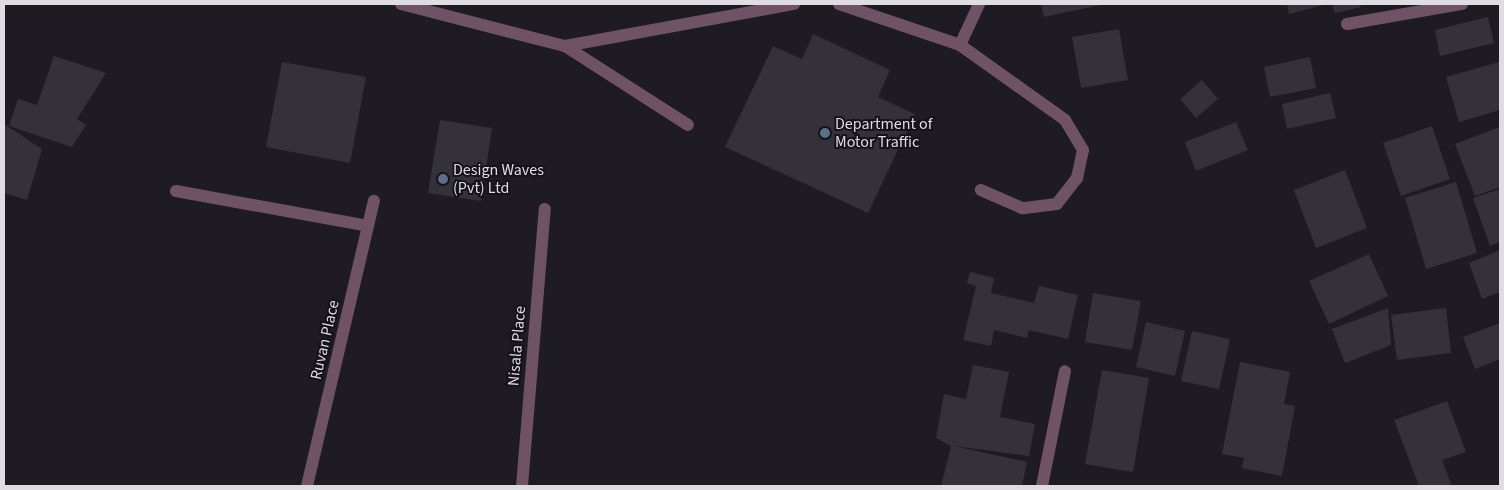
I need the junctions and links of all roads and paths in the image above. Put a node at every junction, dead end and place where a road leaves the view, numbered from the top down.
1 (401, 4) edge
2 (794, 4) edge
3 (839, 4) edge
4 (979, 4) edge
5 (1462, 4) edge
6 (1348, 24) dead end
7 (960, 45) junction
8 (565, 46) junction
9 (688, 125) dead end
10 (981, 190) dead end
11 (176, 191) dead end
12 (374, 201) dead end
13 (545, 209) dead end
14 (368, 226) junction
15 (1065, 372) dead end
16 (307, 486) edge
17 (522, 486) edge
18 (1042, 486) edge

1 - 8 street
2 - 8 street
3 - 7 street
4 - 7 street
5 - 6 street
7 - 10 street
8 - 9 street
11 - 14 street
12 - 14 street, Ruvan Place
13 - 17 street, Nisala Place
14 - 16 street, Ruvan Place
15 - 18 street

